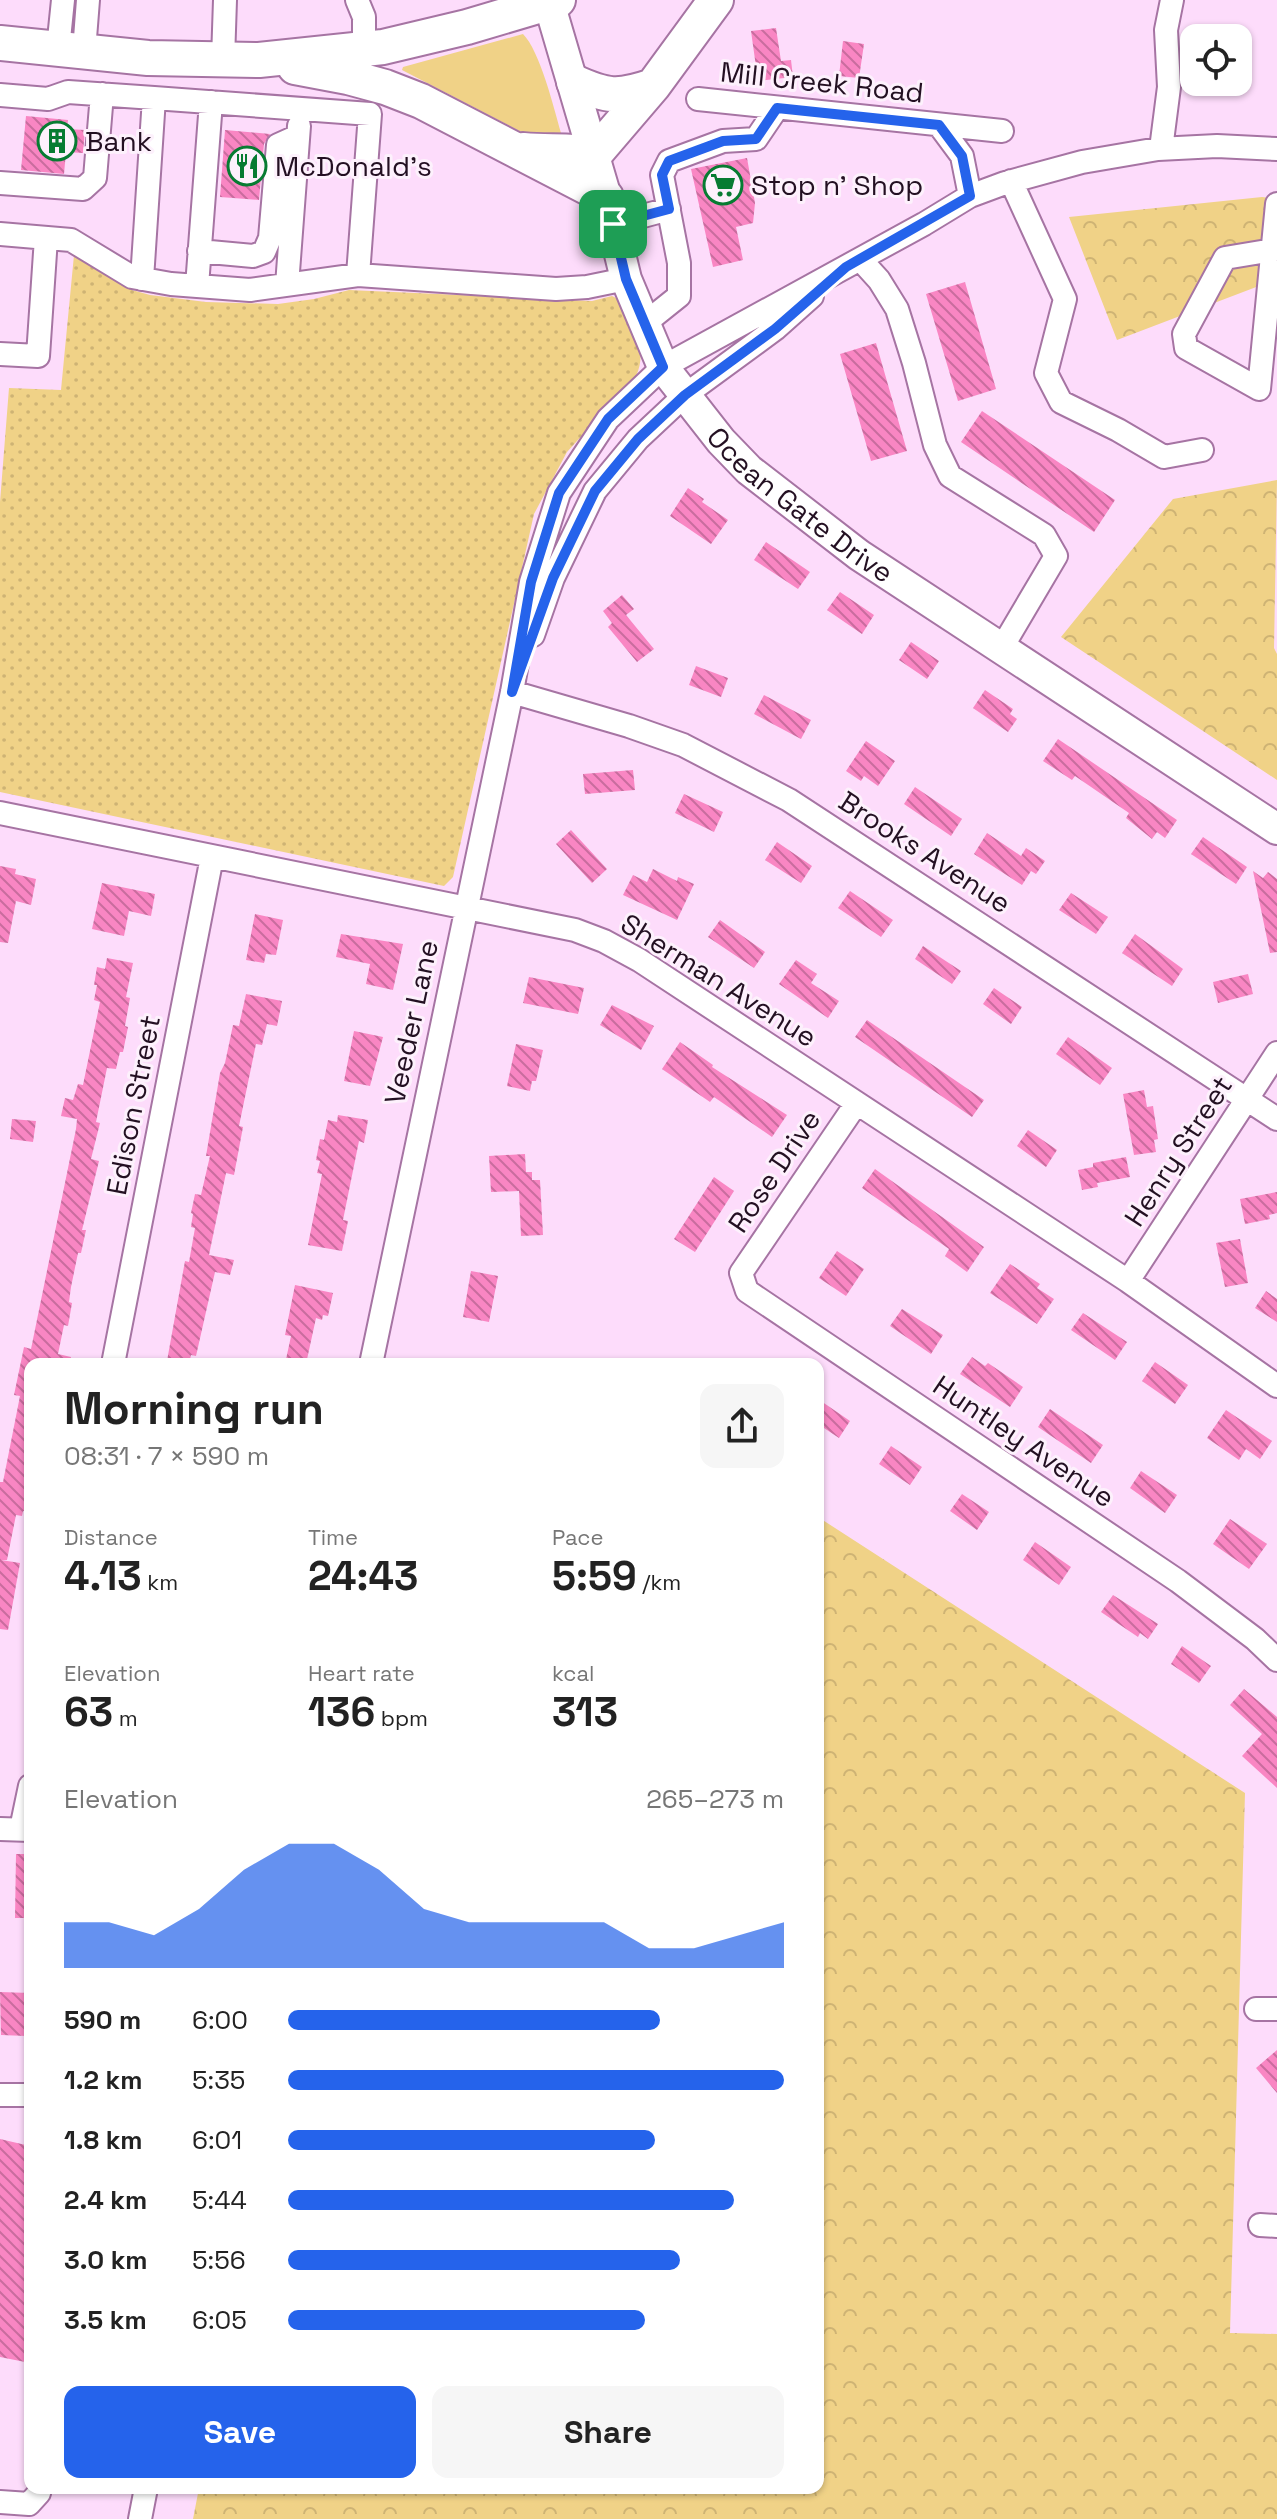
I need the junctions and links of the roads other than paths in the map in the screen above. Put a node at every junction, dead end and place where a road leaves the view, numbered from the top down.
1 (63, 0) edge
2 (88, 0) edge
3 (225, 0) edge
4 (357, 0) edge
5 (716, 0) edge
6 (1172, 0) edge
7 (551, 1) edge
8 (0, 43) edge
9 (364, 49) junction
10 (71, 50) junction
11 (223, 60) junction
12 (259, 60) junction
13 (574, 82) junction
14 (653, 86) junction
15 (102, 94) junction
16 (0, 95) edge
17 (154, 98) junction
18 (698, 99) dead end
19 (211, 102) junction
20 (777, 108) junction
21 (300, 109) junction
22 (939, 125) junction
23 (1002, 131) dead end
24 (298, 136) junction
25 (515, 149) junction
26 (1161, 149) junction
27 (1277, 149) edge
28 (594, 155) junction
29 (1011, 181) junction
30 (0, 183) edge
31 (970, 196) junction
32 (1277, 204) edge
33 (669, 209) junction
34 (610, 210) junction
35 (0, 234) edge
36 (46, 238) junction
37 (1273, 250) junction
38 (199, 251) junction
39 (853, 263) junction
40 (358, 275) junction
41 (142, 279) junction
42 (626, 279) junction
43 (287, 285) junction
44 (197, 286) junction
45 (644, 324) junction
46 (0, 354) edge
47 (663, 367) junction
48 (685, 395) junction
49 (1202, 450) dead end
50 (1001, 649) junction
51 (512, 692) junction
52 (0, 813) edge
53 (1277, 829) edge
54 (212, 857) junction
55 (466, 907) junction
56 (1277, 1053) edge
57 (1248, 1099) junction
58 (856, 1104) junction
59 (1277, 1119) edge
60 (741, 1273) joint
61 (1128, 1281) junction
62 (114, 1358) edge
63 (372, 1358) edge
64 (1277, 1386) edge
65 (1277, 1660) edge
66 (24, 1806) edge
67 (17, 1829) edge
68 (0, 2095) edge
69 (24, 2095) edge
70 (38, 2494) edge
71 (145, 2494) edge
72 (0, 2502) edge
73 (140, 2519) edge

1 - 10 street
2 - 10 street
3 - 11 street
4 - 9 street
5 - 14 highway
6 - 26 street
7 - 9 highway
7 - 13 main road, Ocean Gate Drive
8 - 10 highway
9 - 12 highway
10 - 11 highway
11 - 12 highway
12 - 25 highway
13 - 14 highway
13 - 28 main road, Ocean Gate Drive
14 - 28 highway
15 - 16 street
15 - 17 street
15 - 30 street
17 - 19 street
17 - 41 street
18 - 20 street, Mill Creek Road
19 - 21 street
19 - 38 street
20 - 22 street, Mill Creek Road
20 - 33 street
21 - 24 street
21 - 40 street
22 - 23 street, Mill Creek Road
22 - 31 street, Mill Creek Road
24 - 38 street
24 - 43 street
25 - 28 highway
25 - 34 highway
26 - 27 street
26 - 29 street
28 - 34 main road, Ocean Gate Drive
29 - 31 street
29 - 49 street
31 - 39 street
32 - 37 street
33 - 34 street
33 - 45 street
34 - 42 main road, Ocean Gate Drive
35 - 36 street
36 - 41 street
36 - 46 street
37 - 37 street
38 - 44 street
39 - 47 street
39 - 48 street
39 - 50 street
40 - 42 street
40 - 43 street
41 - 44 street
42 - 45 main road, Ocean Gate Drive
43 - 44 street
45 - 47 main road, Ocean Gate Drive
47 - 48 main road, Ocean Gate Drive
47 - 51 street, Veeder Lane
48 - 50 main road, Ocean Gate Drive
48 - 51 street, Veeder Lane
50 - 53 main road, Ocean Gate Drive
51 - 55 street, Veeder Lane
51 - 57 street, Brooks Avenue
52 - 54 street, Sherman Avenue
54 - 55 street, Sherman Avenue
54 - 62 street, Edison Street
55 - 58 street, Sherman Avenue
55 - 63 street, Veeder Lane
56 - 57 street, Henry Street
57 - 59 street, Brooks Avenue
57 - 61 street, Henry Street
58 - 60 street, Rose Drive
58 - 61 street, Sherman Avenue
60 - 65 street, Huntley Avenue
61 - 64 street, Sherman Avenue
66 - 67 street
68 - 69 street
70 - 72 street
71 - 73 street

